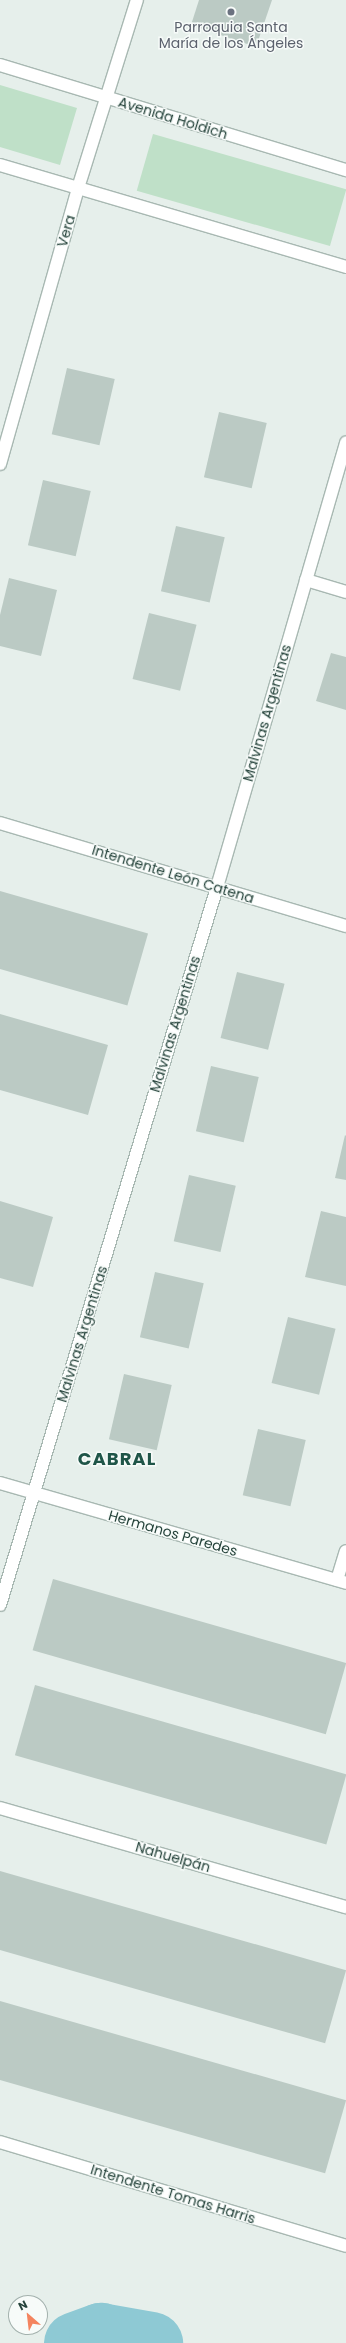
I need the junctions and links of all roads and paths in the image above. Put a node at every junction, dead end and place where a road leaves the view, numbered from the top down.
1 (137, 0) edge
2 (0, 65) edge
3 (108, 99) junction
4 (0, 165) edge
5 (346, 170) edge
6 (78, 188) junction
7 (346, 267) edge
8 (346, 442) edge
9 (0, 464) edge
10 (306, 580) junction
11 (346, 592) edge
12 (0, 823) edge
13 (217, 887) junction
14 (346, 926) edge
15 (0, 1483) edge
16 (34, 1493) junction
17 (346, 1551) edge
18 (342, 1582) edge
19 (0, 1605) edge
20 (0, 1808) edge
21 (346, 1907) edge
22 (0, 2142) edge
23 (346, 2246) edge

1 - 3 street, Vera
2 - 3 street, Avenida Holdich
3 - 5 street, Avenida Holdich
3 - 6 street, Vera
4 - 6 street
6 - 7 street
6 - 9 street, Vera
8 - 10 street, Malvinas Argentinas
10 - 11 street
10 - 13 street, Malvinas Argentinas
12 - 13 street, Intendente León Catena
13 - 14 street, Intendente León Catena
13 - 16 street, Malvinas Argentinas
15 - 16 street, Hermanos Paredes
16 - 18 street, Hermanos Paredes
16 - 19 street, Malvinas Argentinas
17 - 18 street
20 - 21 street, Nahuelpán
22 - 23 street, Intendente Tomas Harris

